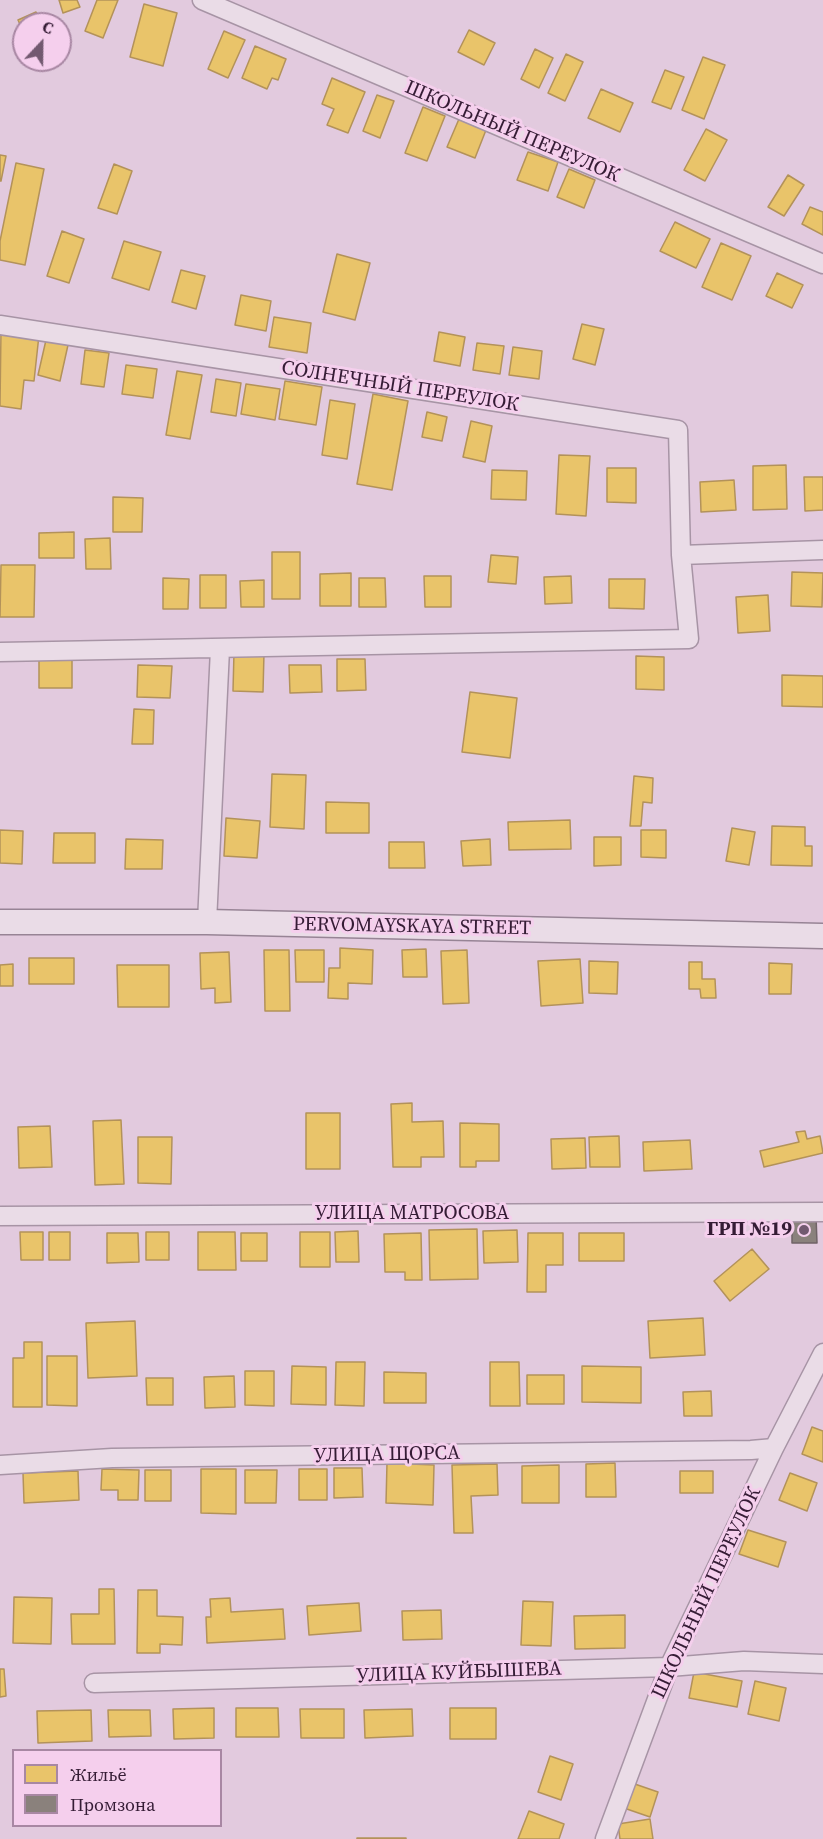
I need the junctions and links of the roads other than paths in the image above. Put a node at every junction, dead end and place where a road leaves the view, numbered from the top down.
1 (202, 0) edge
2 (823, 264) edge
3 (0, 325) edge
4 (823, 550) edge
5 (681, 555) junction
6 (220, 649) junction
7 (0, 652) edge
8 (0, 922) edge
9 (207, 922) junction
10 (823, 936) edge
11 (823, 1212) edge
12 (0, 1216) edge
13 (823, 1353) edge
14 (774, 1448) junction
15 (0, 1465) edge
16 (823, 1664) edge
17 (669, 1667) junction
18 (94, 1683) dead end
19 (605, 1839) edge

1 - 2 street, ШКОЛЬНЫЙ ПЕРЕУЛОК
3 - 5 street, СОЛНЕЧНЫЙ ПЕРЕУЛОК
4 - 5 street
5 - 6 street, СОЛНЕЧНЫЙ ПЕРЕУЛОК
6 - 7 street, СОЛНЕЧНЫЙ ПЕРЕУЛОК
6 - 9 street
8 - 9 main road, PERVOMAYSKAYA STREET
9 - 10 main road, PERVOMAYSKAYA STREET
11 - 12 street, УЛИЦА МАТРОСОВА
13 - 14 street, ШКОЛЬНЫЙ ПЕРЕУЛОК
14 - 15 street, УЛИЦА ЩОРСА
14 - 17 street, ШКОЛЬНЫЙ ПЕРЕУЛОК
16 - 17 street, УЛИЦА КУЙБЫШЕВА
17 - 18 street, УЛИЦА КУЙБЫШЕВА
17 - 19 street, ШКОЛЬНЫЙ ПЕРЕУЛОК

